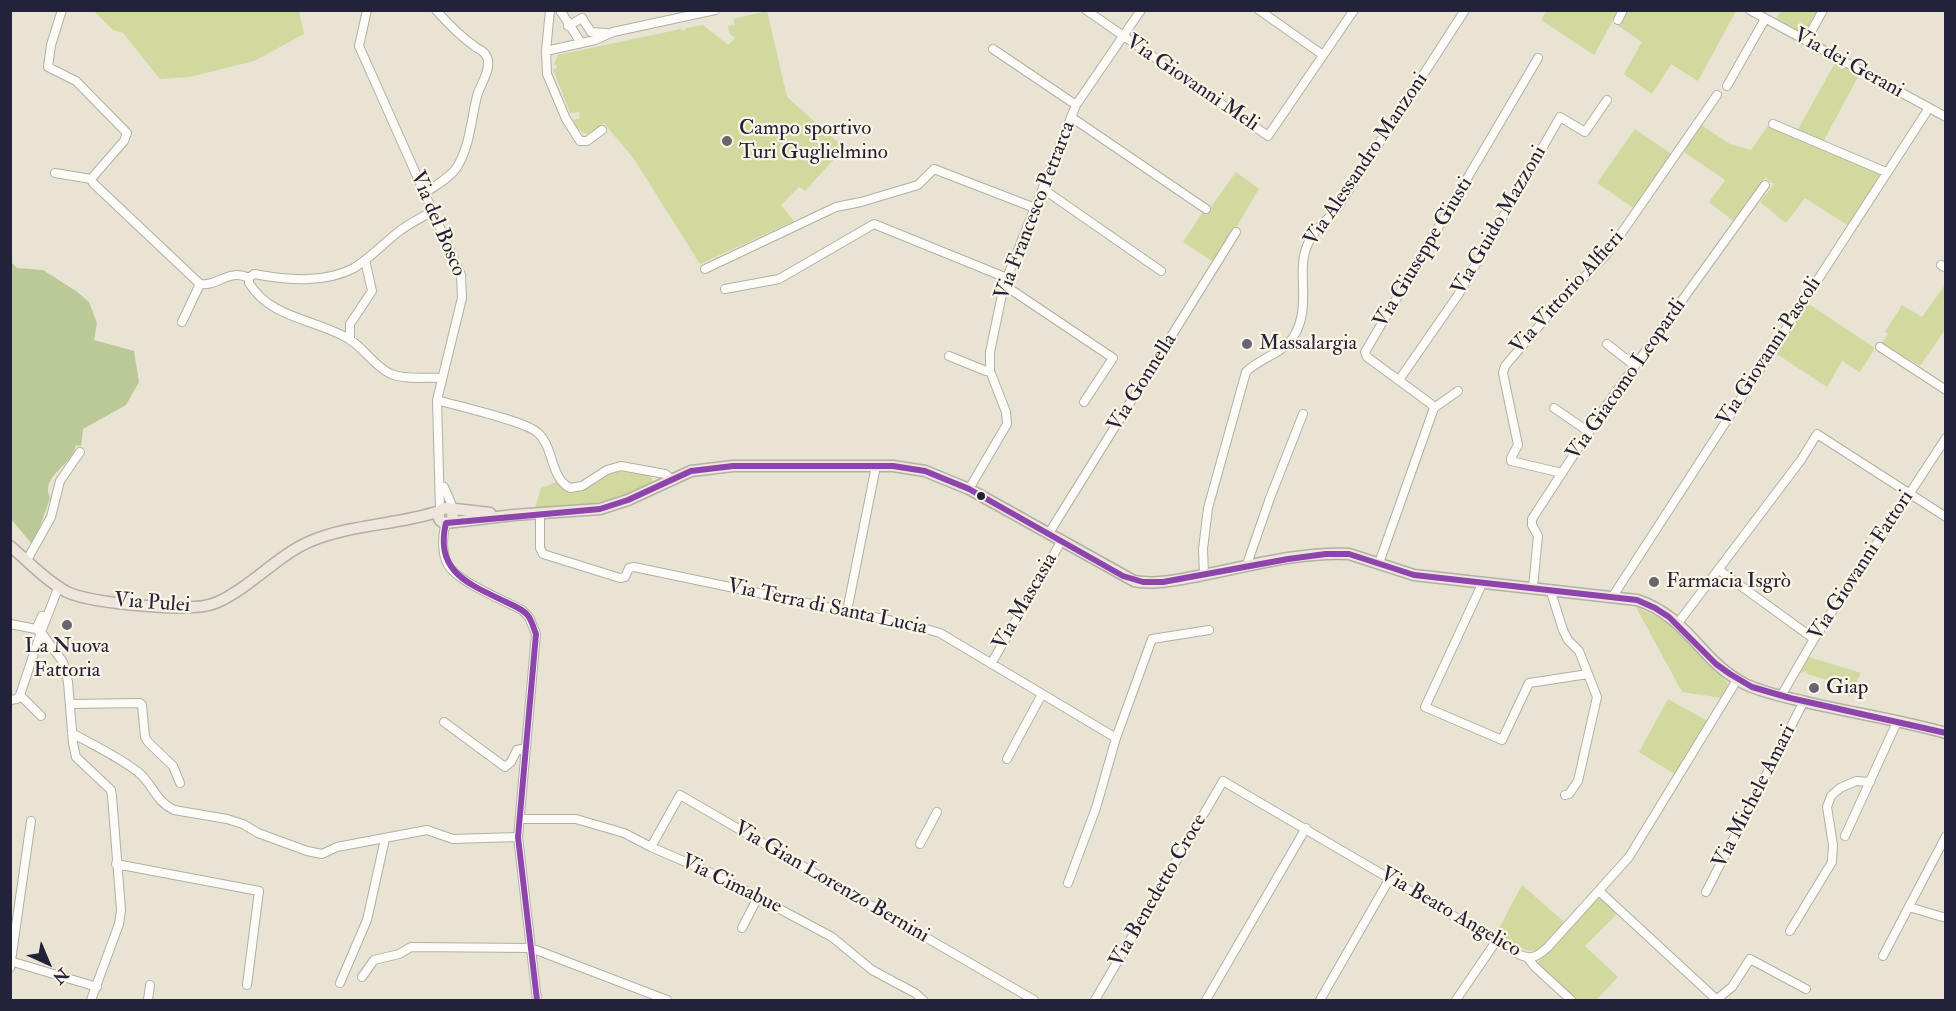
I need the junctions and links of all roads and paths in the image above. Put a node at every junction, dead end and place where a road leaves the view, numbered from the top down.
1 (62, 10) edge
2 (367, 10) edge
3 (436, 10) edge
4 (550, 10) edge
5 (560, 10) edge
6 (715, 10) edge
7 (1086, 10) edge
8 (1141, 10) edge
9 (1259, 10) edge
10 (1354, 10) edge
11 (1465, 10) edge
12 (1623, 10) edge
13 (1750, 10) edge
14 (1823, 10) edge
15 (684, 14) edge
16 (1765, 19) junction
17 (1618, 20) dead end
18 (568, 26) junction
19 (613, 32) junction
20 (1123, 36) junction
21 (1806, 42) junction
22 (580, 43) junction
23 (993, 49) dead end
24 (546, 51) junction
25 (1323, 55) junction
26 (1538, 58) dead end
27 (1727, 86) dead end
28 (1717, 95) dead end
29 (1607, 100) dead end
30 (1076, 105) junction
31 (1929, 108) junction
32 (1071, 117) junction
33 (1946, 117) edge
34 (1773, 124) dead end
35 (602, 130) dead end
36 (1886, 172) junction
37 (55, 173) dead end
38 (91, 179) junction
39 (1765, 185) dead end
40 (1043, 189) junction
41 (425, 193) junction
42 (1035, 208) junction
43 (1206, 209) dead end
44 (433, 211) junction
45 (1236, 232) dead end
46 (365, 260) junction
47 (705, 268) dead end
48 (1161, 271) dead end
49 (249, 278) junction
50 (1006, 281) junction
51 (200, 284) junction
52 (725, 290) dead end
53 (182, 322) dead end
54 (350, 340) junction
55 (1607, 344) dead end
56 (1880, 347) dead end
57 (949, 356) dead end
58 (1635, 366) junction
59 (990, 370) junction
60 (442, 378) junction
61 (1399, 380) junction
62 (1946, 390) edge
63 (1458, 391) dead end
64 (436, 400) junction
65 (1084, 402) dead end
66 (1434, 408) junction
67 (1554, 408) dead end
68 (1303, 414) dead end
69 (1589, 432) junction
70 (1946, 438) edge
71 (80, 452) dead end
72 (876, 466) junction
73 (1562, 473) junction
74 (440, 475) junction
75 (672, 479) junction
76 (969, 489) junction
77 (1909, 493) junction
78 (540, 513) junction
79 (514, 515) junction
80 (445, 516) junction
81 (1946, 517) edge
82 (1049, 533) junction
83 (1062, 540) junction
84 (10, 546) edge
85 (27, 560) junction
86 (1378, 563) junction
87 (1246, 567) junction
88 (1719, 570) junction
89 (1204, 575) junction
90 (1484, 582) junction
91 (57, 585) junction
92 (1533, 587) junction
93 (1550, 589) junction
94 (1613, 596) junction
95 (847, 611) junction
96 (1678, 623) junction
97 (10, 624) edge
98 (1209, 630) dead end
99 (39, 631) junction
100 (1814, 639) junction
101 (991, 664) junction
102 (1588, 674) junction
103 (1737, 680) junction
104 (1042, 694) junction
105 (20, 695) junction
106 (1781, 696) junction
107 (10, 700) edge
108 (1804, 701) junction
109 (70, 704) junction
110 (41, 716) dead end
111 (444, 722) dead end
112 (1897, 722) junction
113 (72, 733) junction
114 (1946, 733) edge
115 (1116, 738) junction
116 (526, 748) junction
117 (1007, 759) dead end
118 (1223, 781) joint
119 (1870, 782) junction
120 (180, 783) dead end
121 (1565, 795) dead end
122 (937, 812) dead end
123 (520, 819) junction
124 (31, 821) dead end
125 (1306, 828) junction
126 (1845, 836) dead end
127 (1946, 836) edge
128 (518, 837) junction
129 (385, 839) junction
130 (920, 844) dead end
131 (651, 847) junction
132 (117, 864) junction
133 (1390, 878) junction
134 (1068, 884) dead end
135 (1599, 891) junction
136 (1706, 892) dead end
137 (758, 897) junction
138 (1909, 907) junction
139 (1946, 918) edge
140 (742, 928) dead end
141 (1790, 931) dead end
142 (1497, 940) junction
143 (531, 948) junction
144 (1883, 956) dead end
145 (1528, 958) junction
146 (11, 964) edge
147 (362, 977) dead end
148 (340, 983) dead end
149 (150, 984) dead end
150 (247, 985) dead end
151 (97, 987) junction
152 (1806, 989) dead end
153 (91, 1000) edge
154 (148, 1000) edge
155 (537, 1000) edge
156 (667, 1000) edge
157 (923, 1000) edge
158 (1034, 1000) edge
159 (1095, 1000) edge
160 (1206, 1000) edge
161 (1320, 1000) edge
162 (1456, 1000) edge
163 (1571, 1000) edge
164 (1716, 1000) edge

1 - 38 street
2 - 41 street, Via del Bosco
3 - 41 street
4 - 24 street
5 - 18 street
6 - 15 street
7 - 20 street, Via Giovanni Meli
8 - 20 street, Via Francesco Petrarca
9 - 25 street
10 - 25 street
11 - 89 street, Via Alessandro Manzoni
12 - 17 street
13 - 16 street, Via dei Gerani
14 - 21 street
15 - 19 street
16 - 21 street, Via dei Gerani
16 - 27 street
18 - 19 street
18 - 22 street
19 - 22 street
20 - 25 street, Via Giovanni Meli
20 - 30 street, Via Francesco Petrarca
21 - 31 street, Via dei Gerani
22 - 24 street
23 - 30 street
24 - 35 street
26 - 61 street, Via Giuseppe Giusti
28 - 73 street, Via Vittorio Alfieri
29 - 61 street, Via Guido Mazzoni
30 - 32 street, Via Francesco Petrarca
31 - 33 street, Via dei Gerani
31 - 36 street, Via Giovanni Pascoli
32 - 40 street, Via Francesco Petrarca
32 - 43 street
34 - 36 street
36 - 94 street, Via Giovanni Pascoli
37 - 38 street
38 - 51 street
39 - 58 street, Via Giacomo Leopardi
40 - 42 street, Via Francesco Petrarca
40 - 48 street
41 - 44 street, Via del Bosco
42 - 47 street
42 - 50 street, Via Francesco Petrarca
44 - 46 street
44 - 60 street, Via del Bosco
45 - 82 street, Via Gonnella
46 - 49 street
46 - 54 street
49 - 51 street
49 - 54 street
50 - 52 street
50 - 59 street, Via Francesco Petrarca
50 - 65 street
51 - 53 street
54 - 60 street
55 - 58 street
56 - 62 street
57 - 59 street
58 - 69 street, Via Giacomo Leopardi
59 - 76 street, Via Francesco Petrarca
60 - 64 street, Via del Bosco
61 - 66 street, Via Giuseppe Giusti
63 - 66 street
64 - 74 street, Via del Bosco
64 - 75 street
66 - 86 street
67 - 69 street
68 - 87 street
69 - 73 street, Via Giacomo Leopardi
70 - 77 street, Via Giovanni Fattori
71 - 85 street
72 - 75 main road
72 - 76 main road
72 - 95 street
73 - 92 street, Via Giacomo Leopardi
74 - 80 street
74 - 80 street
75 - 78 main road
76 - 82 main road
77 - 81 street
77 - 88 street
77 - 100 street, Via Giovanni Fattori
78 - 79 main road
78 - 95 street, Via Terra di Santa Lucia
79 - 80 main road
79 - 80 main road
80 - 91 main road, Via Pulei
80 - 116 street
82 - 83 main road
83 - 89 main road
83 - 101 street, Via Mascasia
84 - 85 main road, Via Pulei
85 - 91 main road, Via Pulei
86 - 87 main road
86 - 90 main road
87 - 89 main road
88 - 96 street
88 - 100 street
90 - 92 main road
90 - 102 street
91 - 99 street
92 - 93 main road
93 - 94 main road
93 - 102 street
94 - 96 main road
95 - 101 street, Via Terra di Santa Lucia
96 - 103 main road
97 - 99 street
98 - 115 street
99 - 105 street
99 - 109 street
100 - 106 street, Via Giovanni Fattori
101 - 104 street, Via Terra di Santa Lucia
102 - 121 street
103 - 106 main road
103 - 135 street, Via Beato Angelico
104 - 115 street, Via Terra di Santa Lucia
104 - 117 street
105 - 107 street
105 - 110 street
106 - 108 main road
108 - 112 main road
108 - 136 street, Via Michele Amari
109 - 113 street
109 - 120 street
111 - 116 street
112 - 114 main road
112 - 119 street
113 - 129 street
113 - 132 street
115 - 134 street
116 - 123 street
118 - 125 street, Via Beato Angelico
118 - 159 street, Via Benedetto Croce
119 - 126 street
119 - 141 street
122 - 130 street
123 - 128 street
123 - 131 street, Via Cimabue
124 - 146 street
125 - 133 street, Via Beato Angelico
125 - 160 street
127 - 138 street
128 - 129 street
128 - 143 street
129 - 148 street
131 - 137 street, Via Cimabue
131 - 158 street, Via Gian Lorenzo Bernini
132 - 150 street
132 - 151 street
133 - 142 street, Via Beato Angelico
133 - 161 street
135 - 145 street, Via Beato Angelico
135 - 164 street
137 - 140 street
137 - 157 street, Via Cimabue
138 - 139 street
138 - 144 street
142 - 145 street, Via Beato Angelico
142 - 162 street
143 - 147 street
143 - 155 street
143 - 156 street
145 - 163 street
146 - 151 street
149 - 154 street
151 - 153 street
152 - 164 street

